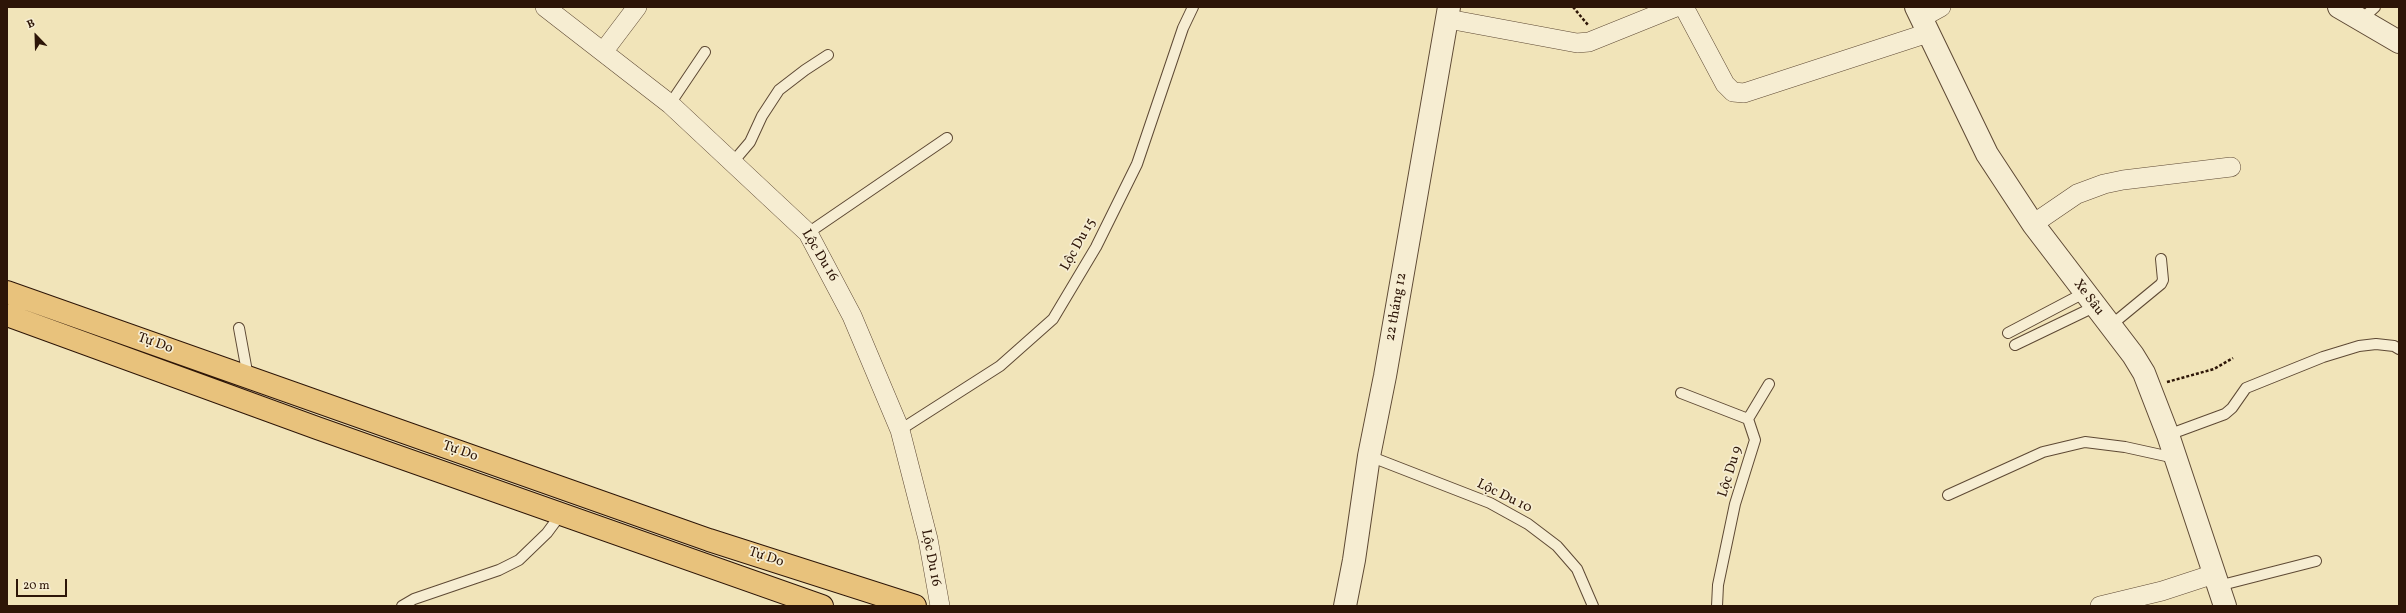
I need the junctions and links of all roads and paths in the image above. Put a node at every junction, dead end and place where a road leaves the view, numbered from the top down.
1 (545, 7) edge
2 (637, 7) edge
3 (1193, 7) edge
4 (1676, 7) edge
5 (1681, 7) edge
6 (1941, 7) edge
7 (2339, 7) edge
8 (1448, 13) edge
9 (2368, 14) edge
10 (1922, 19) edge
11 (2399, 42) edge
12 (603, 52) junction
13 (705, 52) dead end
14 (828, 55) dead end
15 (670, 104) junction
16 (947, 138) dead end
17 (733, 162) junction
18 (2231, 168) dead end
19 (2033, 224) junction
20 (808, 233) junction
21 (2161, 260) dead end
22 (7, 292) edge
23 (2089, 300) junction
24 (7, 315) edge
25 (2110, 326) junction
26 (239, 328) dead end
27 (2008, 333) dead end
28 (2014, 345) dead end
29 (2399, 349) edge
30 (2234, 358) dead end
31 (248, 377) junction
32 (1769, 384) dead end
33 (2151, 388) junction
34 (1681, 393) dead end
35 (1748, 419) junction
36 (900, 430) junction
37 (2168, 435) junction
38 (1369, 456) junction
39 (2175, 458) junction
40 (1948, 495) dead end
41 (561, 514) junction
42 (2316, 561) dead end
43 (2216, 580) junction
44 (402, 606) edge
45 (822, 606) edge
46 (915, 606) edge
47 (940, 606) edge
48 (1345, 606) edge
49 (1593, 606) edge
50 (1717, 606) edge
51 (2100, 606) edge
52 (2224, 606) edge

1 - 12 street, Lộc Du 16
2 - 12 street
3 - 36 lane, Lộc Du 15
4 - 8 street
5 - 10 street
6 - 10 street
7 - 9 street
8 - 38 street, 22 tháng 12
9 - 11 street
10 - 19 street, Xe Sâu
12 - 15 street, Lộc Du 16
13 - 15 lane
14 - 17 lane
15 - 17 street, Lộc Du 16
16 - 20 lane
17 - 20 street, Lộc Du 16
18 - 19 street
19 - 23 street, Xe Sâu
20 - 36 street, Lộc Du 16
21 - 25 lane
22 - 31 main road, Tự Do
23 - 25 street, Xe Sâu
23 - 27 lane
23 - 28 lane
24 - 41 main road, Tự Do
25 - 33 street, Xe Sâu
26 - 31 lane
29 - 37 lane
30 - 33 path
31 - 46 main road, Tự Do
32 - 35 lane
33 - 37 street, Xe Sâu
34 - 35 lane
35 - 50 lane, Lộc Du 9
36 - 47 street, Lộc Du 16
37 - 39 street, Xe Sâu
38 - 48 street, 22 tháng 12
38 - 49 lane, Lộc Du 10
39 - 40 lane
39 - 43 street, Xe Sâu
41 - 44 lane
41 - 45 main road, Tự Do
42 - 43 lane
43 - 51 street
43 - 52 street, Xe Sâu

